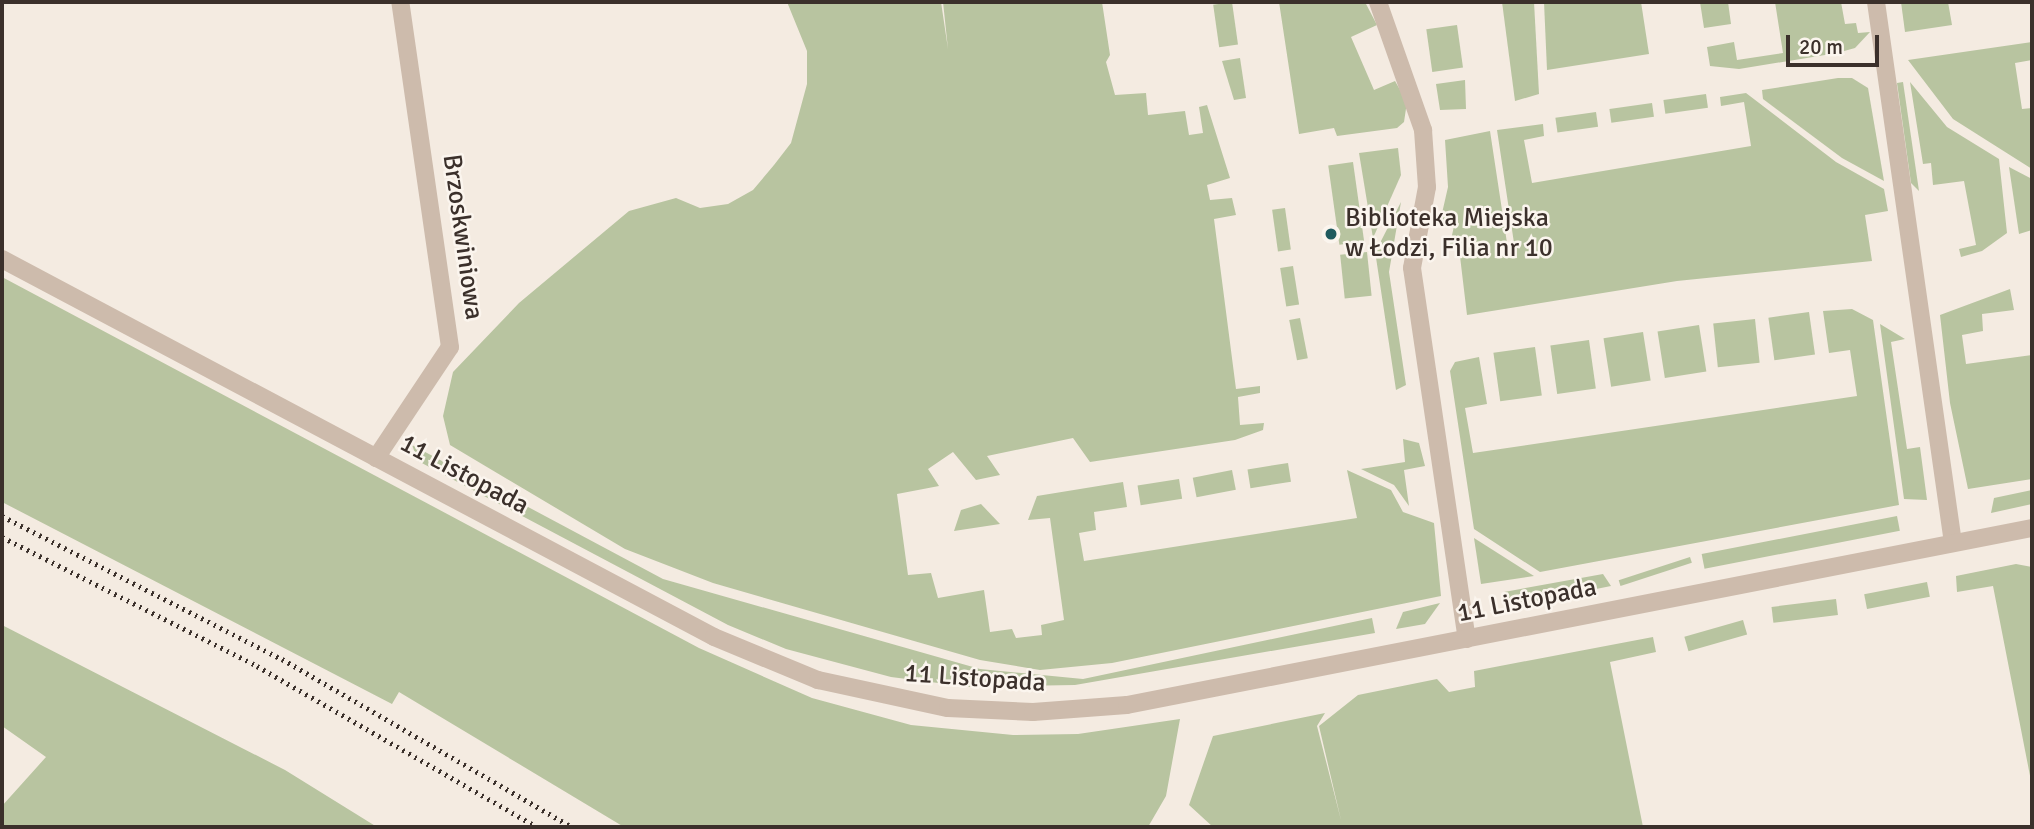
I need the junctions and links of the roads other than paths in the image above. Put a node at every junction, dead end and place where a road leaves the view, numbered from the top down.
1 (400, 2) edge
2 (1378, 2) edge
3 (1876, 2) edge
4 (2, 259) edge
5 (376, 458) junction
6 (2032, 528) edge
7 (1953, 544) junction
8 (1467, 639) junction

1 - 5 street, Brzoskwiniowa
2 - 8 street
3 - 7 street
4 - 5 street, 11 Listopada
5 - 8 street, 11 Listopada
6 - 7 street, 11 Listopada
7 - 8 street, 11 Listopada

